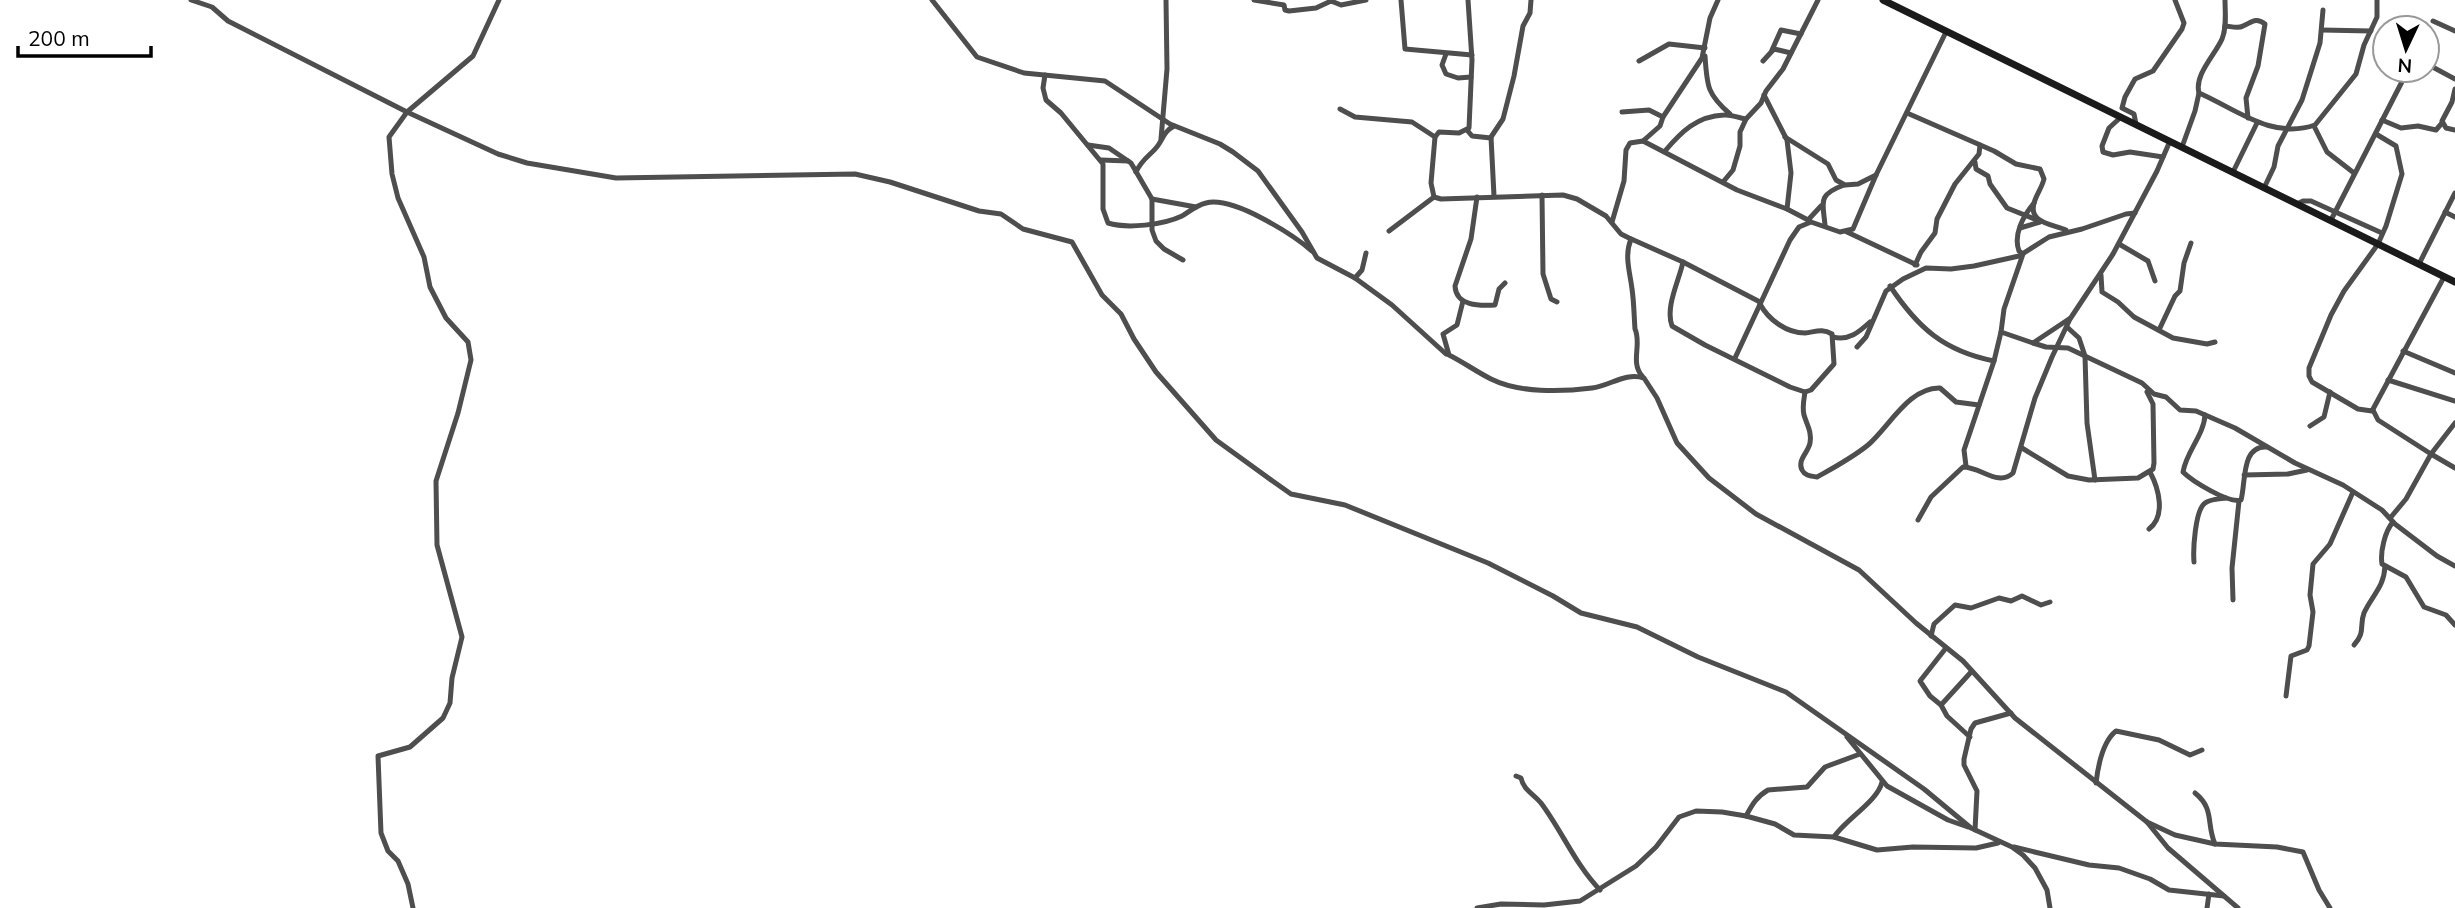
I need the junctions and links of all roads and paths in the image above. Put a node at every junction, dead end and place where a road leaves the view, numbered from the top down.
1 (191, 0) edge
2 (499, 0) edge
3 (932, 0) edge
4 (1166, 0) edge
5 (1254, 0) edge
6 (1366, 0) edge
7 (1401, 0) edge
8 (1468, 0) edge
9 (1531, 0) edge
10 (1718, 0) edge
11 (1818, 0) edge
12 (1884, 0) edge
13 (2175, 0) edge
14 (2222, 1) edge
15 (2323, 10) dead end
16 (2225, 26) junction
17 (2322, 30) junction
18 (2371, 31) joint
19 (1946, 32) junction
20 (1801, 34) junction
21 (1704, 49) junction
22 (1772, 50) junction
23 (1791, 53) junction
24 (1446, 54) junction
25 (1472, 55) junction
26 (1639, 61) dead end
27 (1763, 61) dead end
28 (1045, 75) junction
29 (1471, 77) junction
30 (2400, 84) edge
31 (2455, 89) edge
32 (2199, 93) junction
33 (1764, 96) junction
34 (1340, 109) dead end
35 (1622, 112) dead end
36 (407, 113) junction
37 (1908, 113) junction
38 (1732, 116) junction
39 (1663, 117) junction
40 (2121, 117) junction
41 (1746, 118) junction
42 (2248, 118) junction
43 (1162, 119) junction
44 (2382, 120) junction
45 (2257, 123) junction
46 (2442, 123) junction
47 (2136, 124) junction
48 (1174, 126) junction
49 (2314, 126) junction
50 (2286, 129) junction
51 (2455, 130) edge
52 (1467, 131) junction
53 (2376, 134) junction
54 (1435, 137) junction
55 (1785, 137) junction
56 (1491, 138) junction
57 (1161, 139) junction
58 (1643, 141) junction
59 (2170, 141) junction
60 (1087, 145) junction
61 (1980, 145) junction
62 (2182, 147) junction
63 (1665, 151) junction
64 (2163, 157) junction
65 (1101, 160) junction
66 (1975, 160) junction
67 (1128, 161) junction
68 (1136, 172) junction
69 (2232, 172) junction
70 (2354, 173) junction
71 (1876, 176) junction
72 (1723, 182) junction
73 (1845, 185) junction
74 (2264, 188) junction
75 (2455, 193) edge
76 (1542, 195) junction
77 (1494, 196) junction
78 (1434, 197) junction
79 (1477, 197) junction
80 (1152, 199) junction
81 (2034, 203) junction
82 (1821, 206) junction
83 (1196, 207) junction
84 (1787, 209) junction
85 (2445, 212) junction
86 (2135, 213) junction
87 (2025, 215) junction
88 (2333, 216) junction
89 (2455, 217) edge
90 (1810, 221) junction
91 (2038, 221) junction
92 (1612, 222) junction
93 (1152, 223) junction
94 (1825, 225) junction
95 (2020, 228) junction
96 (2068, 231) junction
97 (1389, 232) dead end
98 (1847, 232) junction
99 (2382, 233) junction
100 (1631, 239) junction
101 (2191, 243) dead end
102 (2119, 244) junction
103 (2378, 244) junction
104 (1312, 251) junction
105 (1366, 253) dead end
106 (2023, 254) junction
107 (1183, 260) dead end
108 (1683, 262) junction
109 (1916, 264) junction
110 (2419, 264) junction
111 (1923, 269) junction
112 (2101, 272) junction
113 (2444, 277) junction
114 (1356, 278) junction
115 (2155, 281) dead end
116 (2455, 282) edge
117 (1505, 283) dead end
118 (1890, 286) junction
119 (1882, 299) junction
120 (1463, 302) junction
121 (1557, 302) dead end
122 (1760, 303) junction
123 (1902, 304) junction
124 (1768, 316) junction
125 (2070, 319) junction
126 (1752, 320) junction
127 (1871, 322) junction
128 (2067, 327) junction
129 (2159, 330) junction
130 (1443, 332) junction
131 (2001, 332) junction
132 (1425, 334) junction
133 (1833, 337) junction
134 (2215, 342) dead end
135 (2033, 343) junction
136 (1857, 346) dead end
137 (2058, 346) junction
138 (2403, 351) junction
139 (1449, 355) junction
140 (2085, 356) junction
141 (1735, 358) junction
142 (1994, 361) junction
143 (2455, 373) edge
144 (1644, 378) junction
145 (2388, 380) junction
146 (2139, 382) junction
147 (1805, 392) junction
148 (2330, 392) junction
149 (2455, 401) edge
150 (1979, 405) junction
151 (2373, 410) junction
152 (2205, 415) junction
153 (2455, 423) edge
154 (2310, 426) dead end
155 (2269, 447) junction
156 (2022, 448) junction
157 (2431, 454) junction
158 (1966, 466) junction
159 (2455, 468) edge
160 (2310, 470) junction
161 (2150, 472) junction
162 (2244, 475) junction
163 (2095, 480) junction
164 (2353, 492) junction
165 (2226, 498) junction
166 (2239, 501) junction
167 (2392, 519) junction
168 (1918, 520) dead end
169 (2148, 529) dead end
170 (2194, 562) dead end
171 (2385, 566) junction
172 (2455, 566) edge
173 (2233, 600) dead end
174 (2050, 603) dead end
175 (2451, 621) edge
176 (1931, 636) junction
177 (2354, 645) dead end
178 (1946, 648) junction
179 (1972, 671) junction
180 (2286, 696) dead end
181 (1941, 705) junction
182 (2011, 713) junction
183 (1844, 733) junction
184 (1970, 737) junction
185 (2202, 750) dead end
186 (1860, 754) junction
187 (1516, 776) dead end
188 (1882, 782) junction
189 (2096, 783) junction
190 (2195, 793) dead end
191 (1746, 816) junction
192 (2147, 822) junction
193 (1973, 829) junction
194 (1834, 837) junction
195 (2000, 842) junction
196 (2215, 844) junction
197 (2012, 847) junction
198 (1600, 890) junction
199 (2210, 894) junction
200 (2224, 896) junction
201 (1580, 901) junction
202 (413, 908) edge
203 (1477, 908) edge
204 (1583, 908) edge
205 (2050, 908) edge
206 (2207, 908) edge
207 (2238, 908) edge
208 (2330, 908) edge

1 - 36 street
2 - 36 street
3 - 28 street
4 - 43 street
5 - 6 street
7 - 24 street
8 - 25 street
9 - 56 street
10 - 21 street
11 - 20 street
12 - 19 main road
13 - 47 street
14 - 16 street
15 - 17 street
16 - 32 street
16 - 42 street
17 - 18 street
17 - 50 street
18 - 49 street
19 - 37 street
19 - 40 main road
20 - 22 street
20 - 23 street
21 - 26 street
21 - 38 street
21 - 39 street
22 - 23 street
22 - 27 street
23 - 33 street
24 - 25 street
24 - 29 street
25 - 29 street
28 - 43 street
28 - 60 street
29 - 52 street
30 - 44 street
31 - 46 street
32 - 42 street
32 - 62 street
33 - 41 street
33 - 55 street
34 - 54 street
35 - 39 street
36 - 183 street
36 - 202 street
37 - 61 street
37 - 71 street
38 - 41 street
38 - 63 street
39 - 58 street
40 - 47 main road
40 - 64 street
41 - 72 street
42 - 45 street
43 - 48 street
43 - 57 street
44 - 46 street
44 - 53 street
45 - 50 street
45 - 69 street
46 - 51 street
47 - 59 main road
48 - 57 street
48 - 104 street
49 - 50 street
49 - 70 street
50 - 74 street
52 - 54 street
52 - 56 street
53 - 70 street
53 - 99 street
54 - 78 street
55 - 73 street
55 - 84 street
56 - 77 street
57 - 68 street
58 - 63 street
58 - 92 street
59 - 62 main road
59 - 64 street
60 - 65 street
60 - 67 street
61 - 66 street
61 - 81 street
62 - 69 main road
63 - 72 street
64 - 86 street
65 - 67 street
65 - 93 street
66 - 87 street
66 - 109 street
67 - 68 street
68 - 80 street
69 - 74 main road
70 - 88 street
71 - 73 street
71 - 98 street
72 - 84 street
73 - 82 street
74 - 88 main road
75 - 85 street
76 - 77 street
76 - 92 street
76 - 121 street
77 - 79 street
78 - 79 street
78 - 97 street
79 - 120 street
80 - 83 street
80 - 93 street
81 - 87 street
81 - 91 street
82 - 90 street
82 - 94 street
83 - 93 street
83 - 104 street
84 - 90 street
85 - 89 street
85 - 110 street
86 - 96 street
86 - 102 street
87 - 91 street
87 - 95 street
88 - 99 street
88 - 103 main road
90 - 94 street
90 - 122 street
91 - 95 street
91 - 96 street
92 - 100 street
93 - 107 street
94 - 98 street
95 - 106 street
96 - 106 street
98 - 109 street
99 - 103 street
100 - 108 street
100 - 144 street
101 - 129 street
102 - 112 street
102 - 115 street
103 - 110 main road
103 - 148 street
104 - 114 street
105 - 114 street
106 - 111 street
106 - 131 street
108 - 122 street
108 - 141 street
109 - 111 street
110 - 113 main road
111 - 118 street
112 - 125 street
112 - 129 street
113 - 116 main road
113 - 138 street
114 - 132 street
117 - 120 street
118 - 119 street
118 - 123 street
119 - 123 street
119 - 127 street
120 - 130 street
122 - 124 street
122 - 126 street
123 - 142 street
124 - 126 street
124 - 133 street
125 - 128 street
125 - 135 street
126 - 141 street
127 - 133 street
127 - 136 street
128 - 137 street
128 - 140 street
129 - 134 street
130 - 132 street
130 - 139 street
131 - 135 street
131 - 142 street
132 - 139 street
133 - 147 street
135 - 137 street
137 - 140 street
137 - 156 street
138 - 143 street
138 - 145 street
139 - 144 street
140 - 146 street
140 - 163 street
141 - 147 street
142 - 150 street
144 - 176 street
145 - 149 street
145 - 151 street
146 - 152 street
146 - 161 street
147 - 150 street
148 - 151 street
148 - 154 street
150 - 158 street
151 - 157 street
152 - 155 street
152 - 165 street
153 - 157 street
155 - 160 street
155 - 162 street
156 - 158 street
156 - 163 street
157 - 159 street
157 - 167 street
158 - 168 street
160 - 162 street
160 - 164 street
161 - 163 street
161 - 169 street
162 - 166 street
164 - 167 street
164 - 180 street
165 - 166 street
165 - 170 street
166 - 173 street
167 - 171 street
167 - 172 street
171 - 175 street
171 - 177 street
174 - 176 street
176 - 178 street
178 - 179 street
178 - 181 street
179 - 181 street
179 - 182 street
181 - 184 street
182 - 184 street
182 - 189 street
183 - 186 street
183 - 193 street
184 - 193 street
185 - 189 street
186 - 188 street
186 - 191 street
187 - 198 street
188 - 193 street
188 - 194 street
189 - 192 street
190 - 196 street
191 - 194 street
191 - 198 street
192 - 196 street
192 - 200 street
193 - 195 street
194 - 195 street
195 - 197 street
196 - 208 street
197 - 199 street
197 - 205 street
198 - 201 street
199 - 200 street
199 - 206 street
200 - 207 street
201 - 203 street
201 - 204 street

